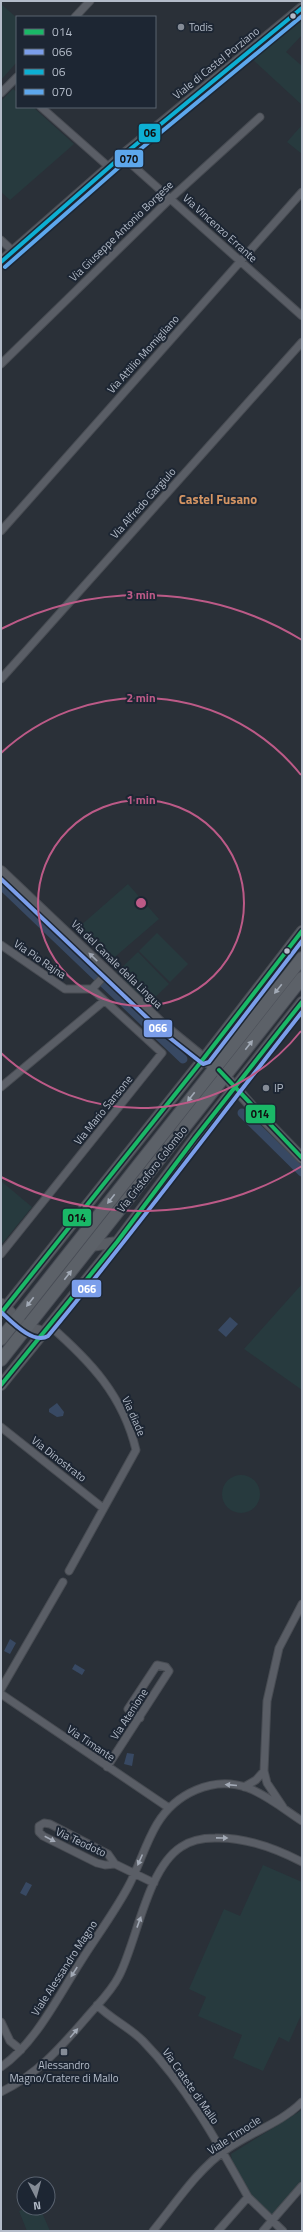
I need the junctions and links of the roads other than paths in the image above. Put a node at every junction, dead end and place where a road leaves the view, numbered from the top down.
1 (90, 1) edge
2 (302, 8) edge
3 (76, 16) edge
4 (15, 81) edge
5 (1, 93) edge
6 (42, 108) edge
7 (260, 117) dead end
8 (122, 156) junction
9 (110, 168) junction
10 (302, 192) edge
11 (170, 198) junction
12 (1, 240) edge
13 (14, 252) junction
14 (240, 261) junction
15 (1, 262) edge
16 (302, 316) edge
17 (302, 342) edge
18 (1, 364) edge
19 (1, 531) edge
20 (1, 679) edge
21 (1, 871) edge
22 (302, 931) edge
23 (1, 945) edge
24 (302, 958) edge
25 (107, 973) junction
26 (302, 978) edge
27 (93, 988) junction
28 (104, 1001) junction
29 (302, 1002) edge
30 (204, 1058) junction
31 (215, 1067) junction
32 (225, 1076) junction
33 (1, 1087) edge
34 (235, 1088) junction
35 (302, 1158) edge
36 (117, 1242) junction
37 (91, 1246) junction
38 (1, 1254) edge
39 (2, 1308) edge
40 (16, 1320) junction
41 (27, 1328) junction
42 (46, 1328) junction
43 (1, 1339) edge
44 (1, 1360) edge
45 (1, 1385) edge
46 (1, 1427) edge
47 (103, 1508) junction
48 (69, 1572) dead end
49 (63, 1582) dead end
50 (302, 1604) edge
51 (1, 1689) edge
52 (1, 1694) edge
53 (140, 1718) junction
54 (107, 1767) junction
55 (264, 1771) junction
56 (244, 1787) junction
57 (169, 1808) junction
58 (285, 1810) junction
59 (302, 1821) edge
60 (302, 1862) edge
61 (115, 1864) junction
62 (134, 1872) junction
63 (154, 1883) junction
64 (97, 2005) junction
65 (1, 2022) edge
66 (4, 2036) edge
67 (21, 2050) junction
68 (1, 2067) edge
69 (1, 2092) edge
70 (302, 2102) edge
71 (223, 2152) junction
72 (302, 2186) edge
73 (248, 2197) junction
74 (271, 2222) junction
75 (153, 2231) edge
76 (219, 2231) edge
77 (263, 2231) edge
78 (283, 2231) edge

1 - 3 street
2 - 8 street, Viale di Castel Porziano
4 - 5 street
6 - 9 street
7 - 11 street, Via Giuseppe Antonio Borgese
8 - 9 street, Viale di Castel Porziano
8 - 11 street, Via Vincenzo Errante
9 - 13 street, Viale di Castel Porziano
10 - 14 street, Via Attilio Momigliano
11 - 14 street, Via Vincenzo Errante
11 - 18 street, Via Giuseppe Antonio Borgese
12 - 13 street
13 - 15 street, Viale di Castel Porziano
14 - 16 street, Via Vincenzo Errante
14 - 19 street, Via Attilio Momigliano
17 - 20 street, Via Alfredo Gargiulo
25 -> 21 street, Via del Canale della Lingua
22 - 30 street
23 - 27 street, Via Pio Rajna
24 -> 31 main road, Via Cristoforo Colombo
25 - 27 street
25 - 30 street, Via del Canale della Lingua
32 -> 26 main road, Via Cristoforo Colombo
27 - 28 street, Via Mario Sansone
28 - 33 street
28 - 38 street, Via Mario Sansone
29 - 34 street, Via Cristoforo Colombo
30 - 31 street, Via del Canale della Lingua
30 - 39 street
31 - 32 street, Via del Canale della Lingua
31 -> 40 main road, Via Cristoforo Colombo
32 - 34 street, Via del Canale della Lingua
32 - 37 main road, Via Cristoforo Colombo
34 - 35 street, Via del Canale della Lingua
34 - 36 street, Via Cristoforo Colombo
36 - 37 street
36 - 42 street, Via Cristoforo Colombo
41 -> 37 main road, Via Cristoforo Colombo
39 - 40 street
40 - 41 street
40 - 43 main road, Via Cristoforo Colombo
41 - 42 street
41 - 44 main road, Via Cristoforo Colombo
42 - 45 street, Via Cristoforo Colombo
42 - 47 street, Via diade
46 - 47 street, Via Dinostrato
47 - 48 street, Via diade
49 - 51 street
50 - 55 street
52 - 54 street, Via Timante
53 - 53 street, Via Atenione
53 - 54 street, Via Atenione
54 - 57 street, Via Timante
55 - 56 street
55 - 58 street
56 -> 57 street, Viale Alessandro Magno
56 - 58 street, Viale Alessandro Magno
57 -> 62 street, Viale Alessandro Magno
58 - 59 street, Viale Alessandro Magno
63 -> 60 street
61 -> 61 street, Via Teodoto
61 - 62 street, Via Teodoto
62 - 63 street
62 -> 67 street, Viale Alessandro Magno
64 -> 63 street
69 -> 64 street
64 - 71 street, Via Cratete di Mallo
65 - 66 street
66 - 67 street
67 - 68 street, Viale Alessandro Magno
70 - 71 street, Viale Timocle
71 - 73 street, Via Cratete di Mallo
71 - 75 street, Viale Timocle
72 - 74 street
73 - 74 street
73 - 76 street
74 - 77 street
74 - 78 street

